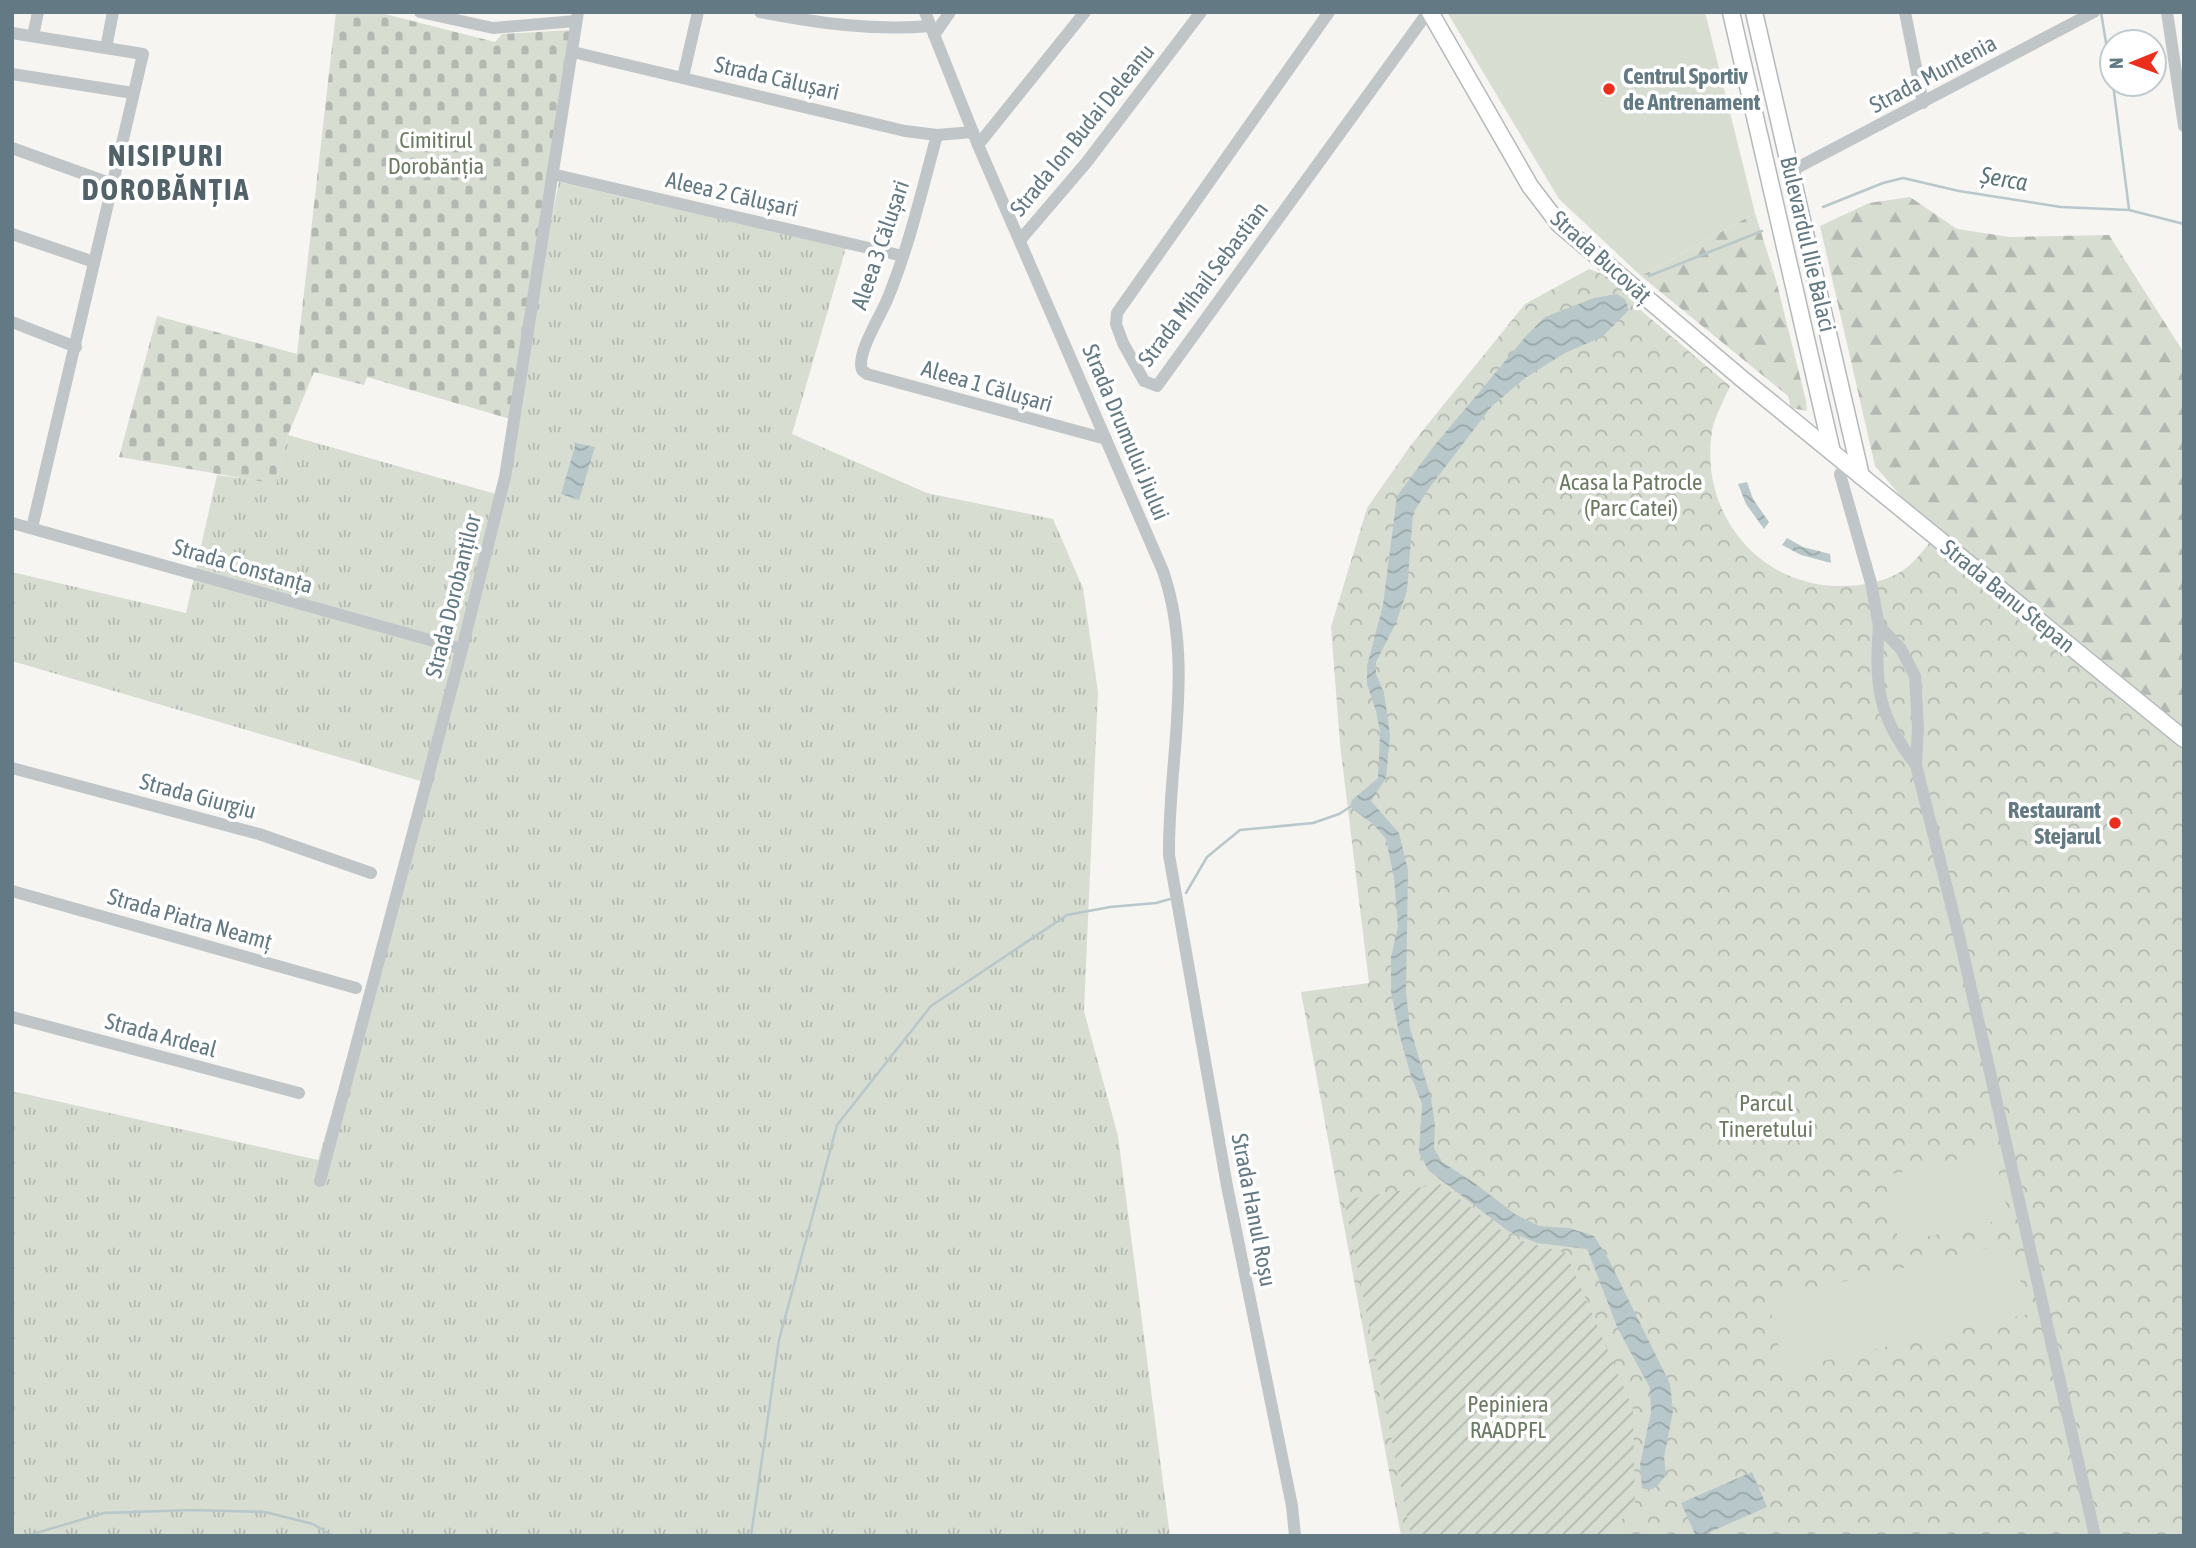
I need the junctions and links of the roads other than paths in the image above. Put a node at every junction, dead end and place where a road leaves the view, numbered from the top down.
1 (38, 12) edge
2 (113, 12) edge
3 (420, 12) edge
4 (698, 12) edge
5 (761, 12) edge
6 (925, 12) edge
7 (950, 12) edge
8 (1085, 12) edge
9 (1201, 12) edge
10 (1329, 12) edge
11 (1429, 12) edge
12 (1731, 12) edge
13 (1755, 12) edge
14 (1905, 12) edge
15 (2094, 12) edge
16 (2167, 12) edge
17 (467, 17) edge
18 (577, 17) edge
19 (932, 31) junction
20 (12, 33) edge
21 (33, 36) junction
22 (106, 48) junction
23 (573, 52) junction
24 (12, 74) edge
25 (683, 77) junction
26 (133, 93) junction
27 (1923, 103) junction
28 (2184, 126) edge
29 (937, 135) junction
30 (976, 139) junction
31 (12, 148) edge
32 (1791, 171) junction
33 (552, 174) junction
34 (112, 184) junction
35 (12, 234) edge
36 (1021, 239) junction
37 (903, 256) junction
38 (94, 262) junction
39 (12, 322) edge
40 (75, 347) junction
41 (861, 367) joint
42 (1106, 439) junction
43 (1832, 452) junction
44 (1840, 474) dead end
45 (1861, 475) junction
46 (12, 523) edge
47 (32, 528) junction
48 (1879, 626) junction
49 (462, 649) junction
50 (2184, 739) edge
51 (1916, 765) junction
52 (12, 768) edge
53 (371, 873) dead end
54 (12, 891) edge
55 (1177, 891) joint
56 (356, 988) dead end
57 (12, 1017) edge
58 (299, 1093) dead end
59 (320, 1181) dead end
60 (1295, 1536) edge
61 (2095, 1536) edge

1 - 21 street
2 - 22 street
3 - 17 street
4 - 25 street
5 - 19 street
6 - 19 street, Strada Drumului Jiului
7 - 19 street
8 - 30 street
9 - 36 street, Strada Ion Budai Deleanu
10 - 11 street, Strada Mihail Sebastian
11 - 43 main road, Strada Bucovăț
12 - 43 main road, Bulevardul Ilie Balaci
13 - 32 main road, Bulevardul Ilie Balaci
14 - 27 street
15 - 27 street, Strada Muntenia
16 - 28 street
17 - 18 street
18 - 23 street, Strada Dorobanților
19 - 30 street, Strada Drumului Jiului
20 - 21 street
21 - 22 street
22 - 26 street
23 - 25 street, Strada Călușari
23 - 33 street, Strada Dorobanților
24 - 26 street
25 - 29 street, Strada Călușari
26 - 34 street
27 - 32 street, Strada Muntenia
29 - 30 street, Strada Călușari
29 - 37 street, Aleea 3 Călușari
30 - 36 street, Strada Drumului Jiului
31 - 34 street
32 - 45 main road, Bulevardul Ilie Balaci
33 - 37 street, Aleea 2 Călușari
33 - 49 street, Strada Dorobanților
34 - 38 street
35 - 38 street
36 - 42 street, Strada Drumului Jiului
37 - 41 street, Aleea 3 Călușari
38 - 40 street
39 - 40 street
40 - 47 street
41 - 42 street, Aleea 1 Călușari
42 - 55 street, Strada Drumului Jiului
43 - 45 main road, Strada Banu Stepan
44 - 48 street
45 - 50 main road, Strada Banu Stepan
46 - 47 street, Strada Constanța
47 - 49 street, Strada Constanța
48 - 51 street
48 - 51 street
49 - 59 street, Strada Dorobanților
51 - 61 street
52 - 53 street, Strada Giurgiu
54 - 56 street, Strada Piatra Neamț
55 - 60 street, Strada Hanul Roșu
57 - 58 street, Strada Ardeal

